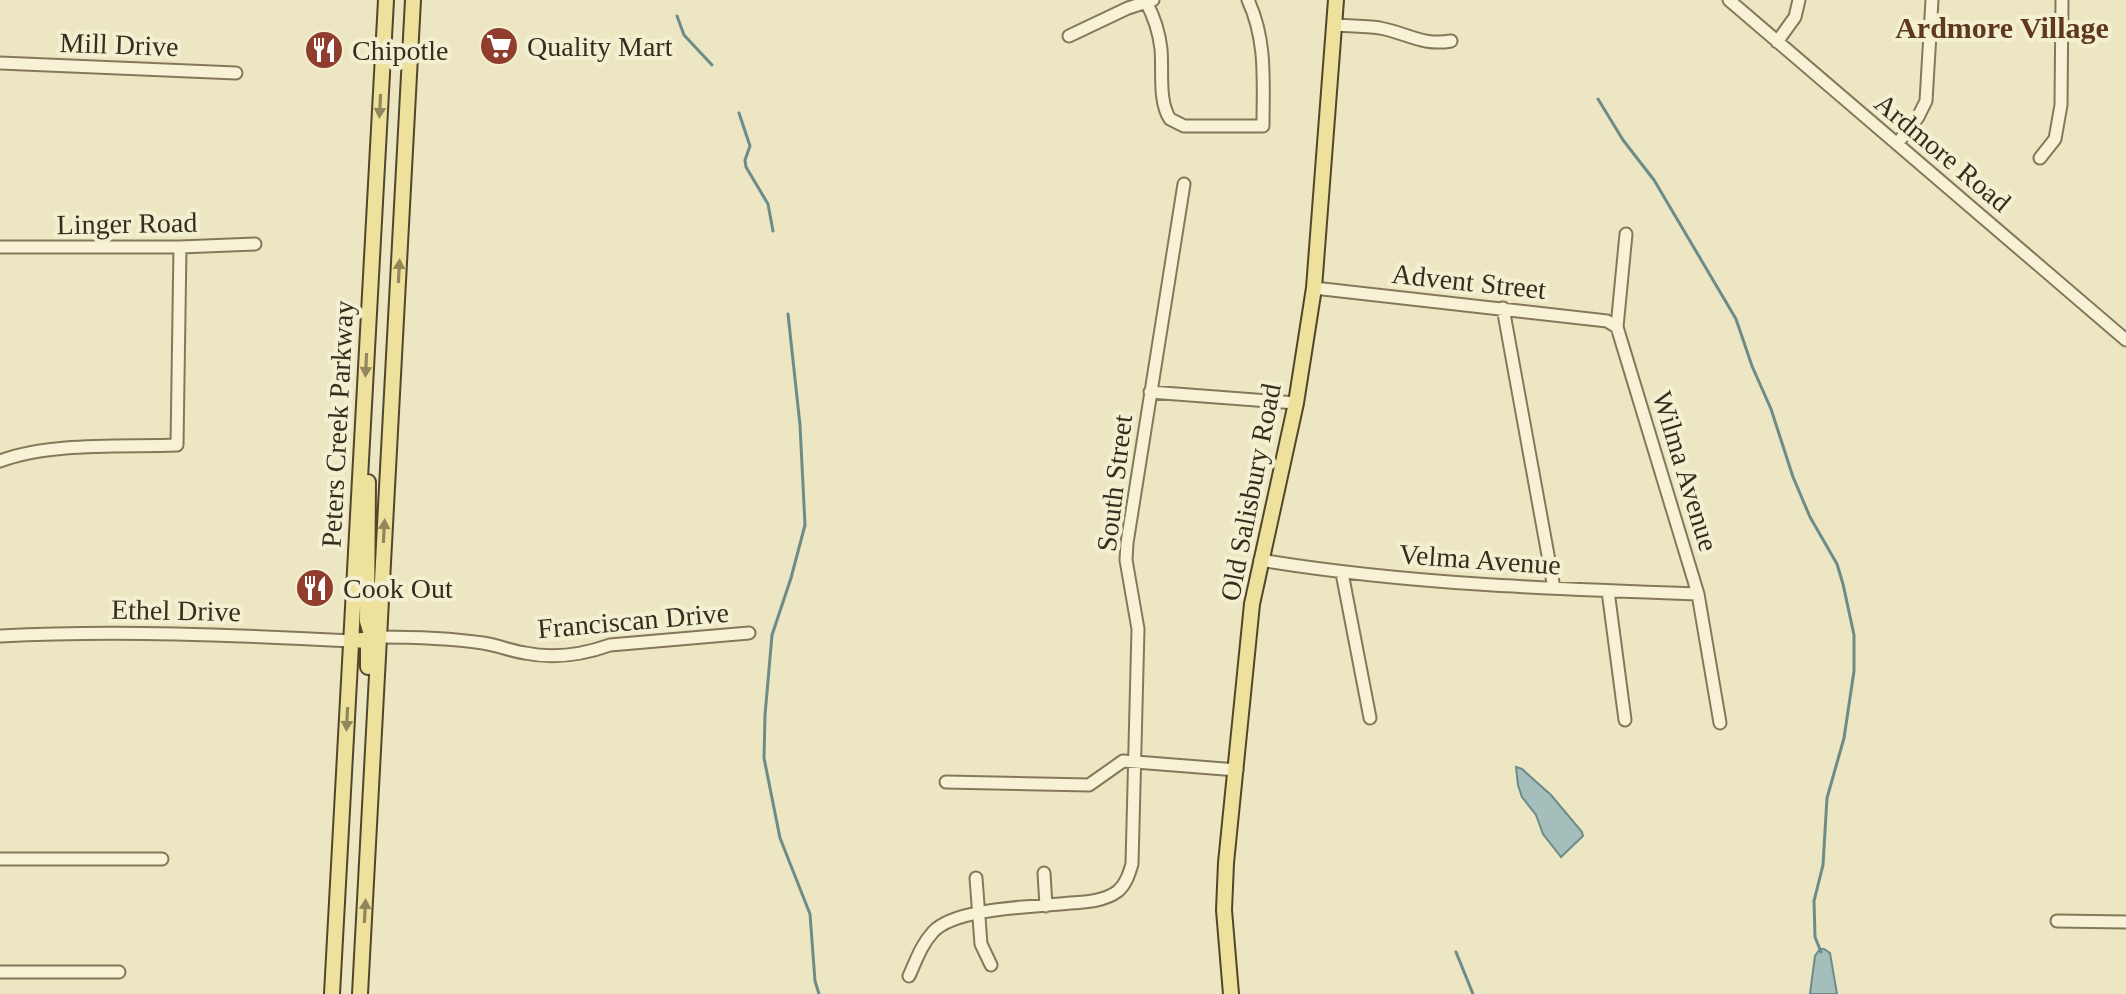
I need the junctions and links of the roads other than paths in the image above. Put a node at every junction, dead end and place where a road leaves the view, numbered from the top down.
1 (386, 0) edge
2 (413, 0) edge
3 (1148, 0) edge
4 (1248, 0) edge
5 (1336, 0) edge
6 (1729, 0) edge
7 (1799, 0) edge
8 (1932, 0) edge
9 (2062, 0) edge
10 (1334, 25) junction
11 (1069, 36) dead end
12 (1451, 41) dead end
13 (1777, 42) junction
14 (0, 63) edge
15 (236, 73) dead end
16 (1897, 144) junction
17 (2040, 158) dead end
18 (1184, 184) dead end
19 (1626, 234) dead end
20 (255, 244) dead end
21 (0, 247) edge
22 (180, 247) junction
23 (1314, 288) junction
24 (1503, 308) junction
25 (1617, 327) junction
26 (2126, 340) edge
27 (1150, 392) junction
28 (1296, 403) junction
29 (0, 461) edge
30 (361, 466) junction
31 (1260, 560) junction
32 (1342, 573) junction
33 (1554, 588) junction
34 (1608, 591) junction
35 (1698, 594) junction
36 (749, 633) dead end
37 (0, 636) edge
38 (378, 637) junction
39 (352, 641) junction
40 (1370, 718) dead end
41 (1625, 720) dead end
42 (1720, 723) dead end
43 (1136, 760) junction
44 (373, 769) junction
45 (1237, 770) junction
46 (946, 782) dead end
47 (0, 859) edge
48 (162, 859) dead end
49 (1044, 873) dead end
50 (976, 878) dead end
51 (1046, 906) junction
52 (977, 914) junction
53 (2057, 921) dead end
54 (2126, 922) edge
55 (991, 965) dead end
56 (0, 972) edge
57 (119, 972) dead end
58 (909, 976) dead end
59 (332, 994) edge
60 (360, 994) edge
61 (1231, 994) edge

1 -> 30 main road, Peters Creek Parkway
38 -> 2 main road, Peters Creek Parkway
3 - 4 street
3 - 11 street
5 - 10 main road, Old Salisbury Road
6 - 13 street, Ardmore Road
7 - 13 street
8 - 16 street
9 - 17 street
10 - 12 street
10 - 23 main road, Old Salisbury Road
13 - 16 street, Ardmore Road
14 - 15 street, Mill Drive
16 - 26 street, Ardmore Road
18 - 27 street, South Street
19 - 25 street, Wilma Avenue
20 - 22 street, Linger Road
21 - 22 street, Linger Road
22 - 29 street
23 - 24 street, Advent Street
23 - 28 main road, Old Salisbury Road
24 - 25 street, Advent Street
24 - 33 street
25 - 35 street, Wilma Avenue
27 - 28 street
27 - 43 street, South Street
28 - 31 main road, Old Salisbury Road
30 - 38 main road
30 - 39 main road, Peters Creek Parkway
31 - 32 street, Velma Avenue
31 - 45 main road, Old Salisbury Road
32 - 33 street, Velma Avenue
32 - 40 street
33 - 34 street, Velma Avenue
34 - 35 street, Velma Avenue
34 - 41 street
35 - 42 street, Wilma Avenue
36 - 38 street, Franciscan Drive
37 - 39 street, Ethel Drive
38 - 44 main road, Peters Creek Parkway
39 - 44 main road
39 -> 59 main road, Peters Creek Parkway
43 - 45 street
43 - 46 street
43 - 51 street, South Street
60 -> 44 main road, Peters Creek Parkway
45 - 61 main road, Old Salisbury Road
47 - 48 street
49 - 51 street
50 - 52 street
51 - 52 street
52 - 55 street
52 - 58 street
53 - 54 street
56 - 57 street

